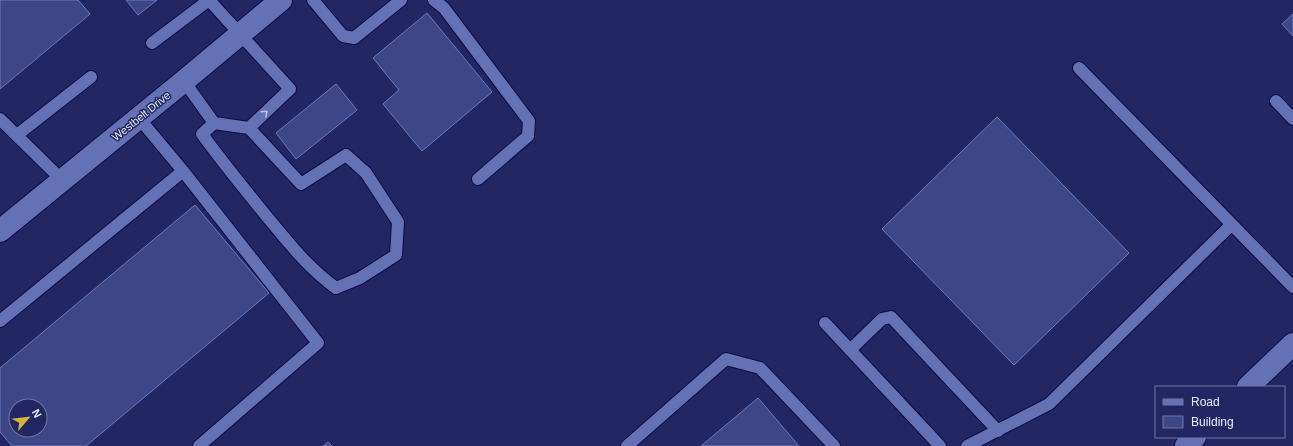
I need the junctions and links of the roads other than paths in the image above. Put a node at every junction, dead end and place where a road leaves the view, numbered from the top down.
1 (281, 0) edge
2 (313, 0) edge
3 (401, 0) edge
4 (434, 0) edge
5 (239, 34) junction
6 (152, 43) dead end
7 (1080, 68) dead end
8 (91, 77) dead end
9 (184, 81) junction
10 (1276, 101) dead end
11 (138, 117) junction
12 (0, 119) edge
13 (1293, 119) edge
14 (214, 123) junction
15 (249, 128) junction
16 (17, 135) junction
17 (183, 171) junction
18 (478, 179) dead end
19 (62, 180) junction
20 (1231, 224) junction
21 (0, 231) edge
22 (1293, 287) edge
23 (0, 321) edge
24 (825, 323) dead end
25 (1293, 344) edge
26 (850, 350) junction
27 (1249, 386) edge
28 (998, 430) junction
29 (1194, 438) edge
30 (199, 446) edge
31 (627, 446) edge
32 (834, 446) edge
33 (940, 446) edge
34 (967, 446) edge
35 (1186, 446) edge

1 - 5 street, Westbelt Drive
2 - 3 lane
4 - 18 lane
5 - 6 lane
5 - 9 street, Westbelt Drive
15 -> 5 lane
7 - 20 lane
8 - 16 lane
9 - 11 street, Westbelt Drive
9 - 14 lane
10 - 13 lane
11 - 17 lane
11 - 19 street, Westbelt Drive
12 - 16 lane
14 - 15 lane
14 - 15 lane
16 - 19 lane
17 - 23 lane
17 - 30 lane
19 - 21 street, Westbelt Drive
20 - 22 lane
20 - 28 lane
24 - 26 lane
25 - 27 street
26 - 28 lane
26 - 33 lane
28 - 34 lane
29 - 35 street
31 - 32 lane

